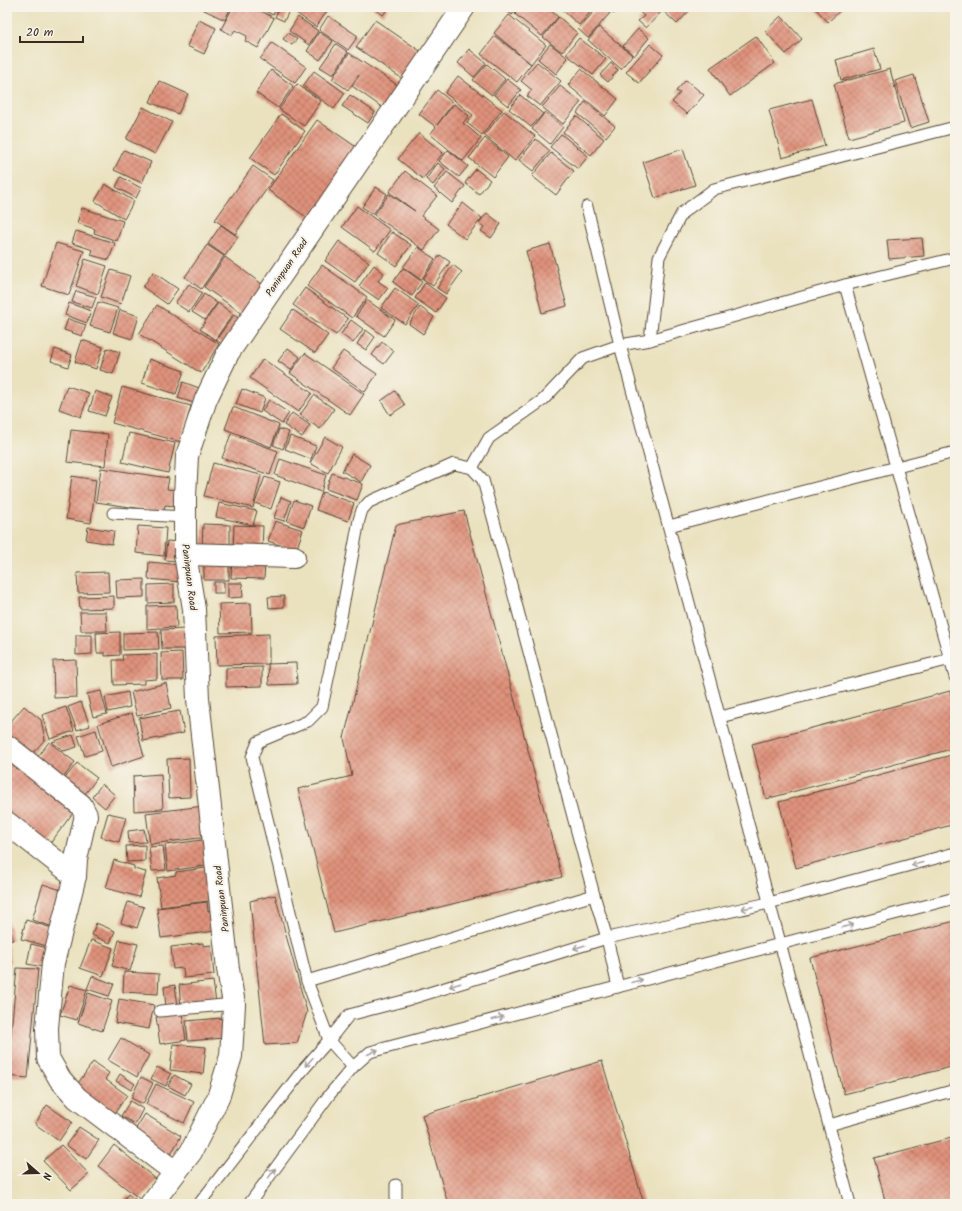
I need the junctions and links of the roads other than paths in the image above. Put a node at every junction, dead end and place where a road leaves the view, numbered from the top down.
1 (464, 7) edge
2 (955, 127) edge
3 (587, 207) dead end
4 (955, 258) edge
5 (845, 285) junction
6 (650, 340) junction
7 (620, 345) junction
8 (955, 452) edge
9 (896, 467) junction
10 (472, 468) junction
11 (113, 513) dead end
12 (185, 517) junction
13 (669, 526) junction
14 (185, 554) junction
15 (294, 557) dead end
16 (952, 658) edge
17 (955, 677) edge
18 (720, 717) junction
19 (7, 746) edge
20 (7, 823) edge
21 (955, 854) edge
22 (75, 876) junction
23 (594, 895) junction
24 (955, 898) edge
25 (770, 903) junction
26 (607, 938) junction
27 (780, 944) junction
28 (307, 981) junction
29 (618, 986) junction
30 (234, 1004) junction
31 (160, 1011) dead end
32 (329, 1040) junction
33 (353, 1067) junction
34 (955, 1090) edge
35 (829, 1125) junction
36 (175, 1172) junction
37 (396, 1185) dead end
38 (151, 1204) edge
39 (199, 1204) edge
40 (249, 1204) edge
41 (396, 1204) edge
42 (850, 1204) edge

1 - 12 main road, Paninpuan Road
2 - 6 lane
3 - 7 lane
4 - 5 lane
5 - 6 lane
5 - 9 lane
6 - 7 lane
7 - 10 lane
7 - 13 lane
8 - 9 lane
9 - 13 lane
9 - 16 lane
10 - 23 lane
10 - 28 lane
11 - 12 lane
12 - 14 main road, Paninpuan Road
13 - 18 lane
14 - 15 main road
14 - 30 main road, Paninpuan Road
16 - 17 lane
16 - 18 lane
18 - 25 lane
19 - 22 main road
20 - 22 main road
21 -> 25 lane
22 - 36 main road
23 - 26 lane
23 - 28 lane
27 -> 24 lane
25 -> 26 lane
25 - 27 lane
26 - 29 lane
26 -> 32 lane
29 -> 27 lane
27 - 35 lane
28 - 32 lane
33 -> 29 lane
30 - 31 lane
30 - 36 main road, Paninpuan Road
32 - 33 lane
32 -> 39 lane
40 -> 33 lane
34 - 35 lane
35 - 42 lane
36 - 38 main road, Paninpuan Road
37 - 41 lane

